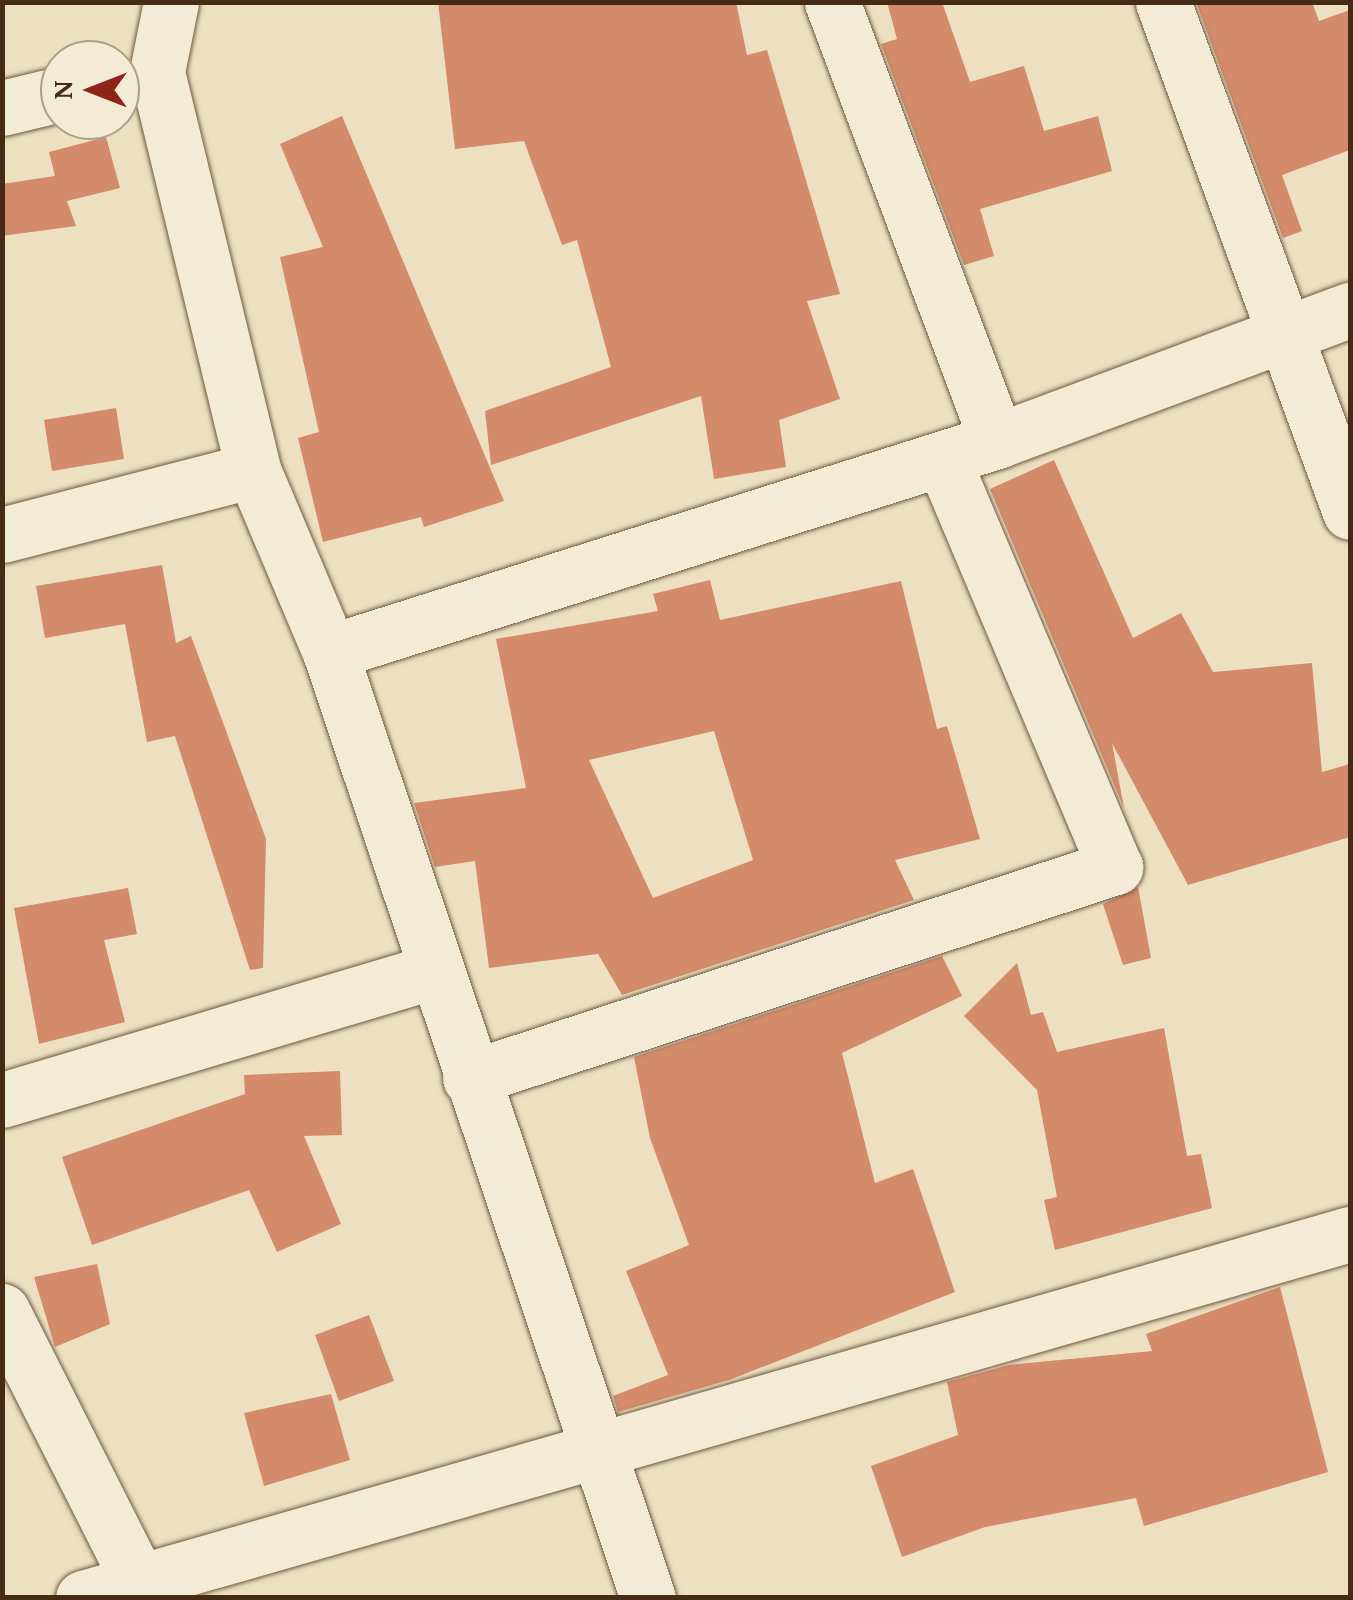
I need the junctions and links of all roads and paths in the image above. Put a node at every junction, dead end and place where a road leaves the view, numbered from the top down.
1 (171, 2) edge
2 (832, 2) edge
3 (1163, 2) edge
4 (140, 72) edge
5 (140, 83) edge
6 (40, 99) edge
7 (2, 108) edge
8 (1350, 310) edge
9 (1287, 338) junction
10 (997, 441) junction
11 (942, 459) junction
12 (252, 470) junction
13 (1350, 512) edge
14 (2, 535) edge
15 (330, 652) junction
16 (436, 971) junction
17 (470, 1078) junction
18 (2, 1100) edge
19 (1350, 1234) edge
20 (2, 1311) edge
21 (592, 1450) junction
22 (142, 1588) edge
23 (83, 1598) edge
24 (648, 1598) edge

1 - 4 street
2 - 10 street
3 - 9 street
5 - 12 street
6 - 7 street
8 - 9 street
9 - 10 street
9 - 13 street
10 - 11 street
11 - 15 street
11 - 17 street
12 - 14 street
12 - 15 street
15 - 16 street
16 - 17 street
16 - 18 street
17 - 21 street
19 - 21 street
20 - 22 street
21 - 22 street
21 - 24 street
22 - 23 street

